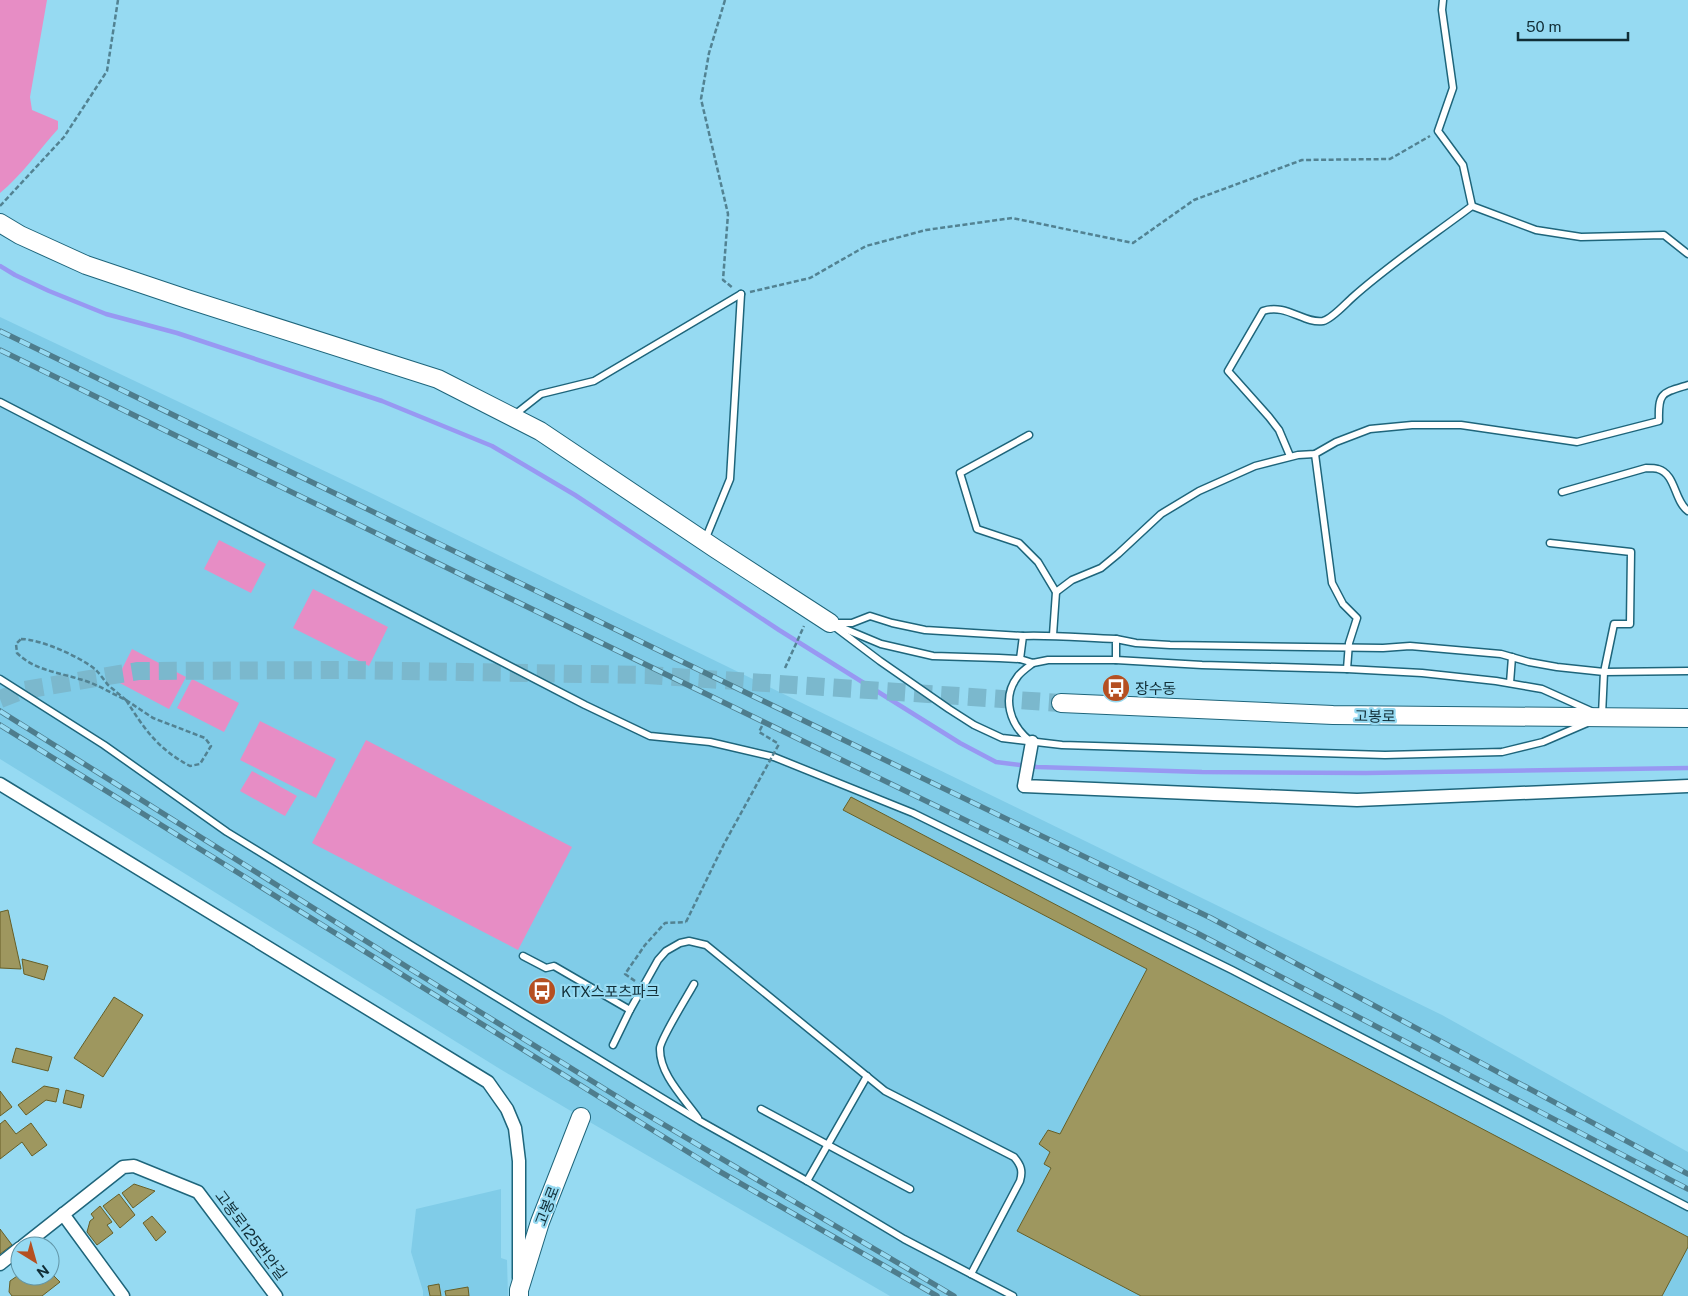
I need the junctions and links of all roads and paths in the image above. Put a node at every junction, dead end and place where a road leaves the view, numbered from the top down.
1 (118, 0) edge
2 (725, 0) edge
3 (1443, 0) edge
4 (1438, 131) junction
5 (0, 206) edge
6 (1472, 206) junction
7 (0, 223) edge
8 (1688, 254) edge
9 (741, 294) junction
10 (1688, 385) edge
11 (0, 402) edge
12 (512, 417) junction
13 (1029, 436) dead end
14 (1315, 454) junction
15 (1290, 456) junction
16 (1562, 492) dead end
17 (1688, 511) edge
18 (705, 542) junction
19 (1550, 543) dead end
20 (1056, 592) junction
21 (830, 623) junction
22 (801, 632) dead end
23 (1053, 635) junction
24 (1023, 636) junction
25 (1116, 639) junction
26 (1349, 648) junction
27 (1512, 657) junction
28 (1020, 659) junction
29 (1116, 660) junction
30 (1033, 663) junction
31 (785, 668) dead end
32 (1347, 669) junction
33 (1688, 671) edge
34 (1604, 672) junction
35 (0, 680) edge
36 (1510, 683) junction
37 (126, 700) junction
38 (1061, 702) tunnel mouth
39 (1602, 716) junction
40 (1688, 718) edge
41 (762, 726) dead end
42 (1031, 747) junction
43 (0, 784) edge
44 (1688, 786) edge
45 (523, 956) dead end
46 (694, 984) dead end
47 (644, 986) junction
48 (630, 1010) junction
49 (613, 1045) dead end
50 (867, 1076) junction
51 (761, 1109) dead end
52 (581, 1117) dead end
53 (700, 1121) junction
54 (828, 1144) junction
55 (808, 1181) junction
56 (910, 1189) dead end
57 (1688, 1207) edge
58 (63, 1214) junction
59 (35, 1236) edge
60 (10, 1256) edge
61 (0, 1264) edge
62 (971, 1274) junction
63 (519, 1293) edge
64 (123, 1296) edge
65 (276, 1296) edge
66 (1013, 1296) edge

1 - 5 path
2 - 9 path
3 - 4 lane
4 - 6 lane
4 - 9 path
6 - 8 lane
6 - 15 lane
7 - 12 street
9 - 12 lane
9 - 18 lane
10 - 14 lane
11 - 57 lane
12 - 18 street
13 - 20 lane
14 - 15 lane
14 - 26 lane
15 - 20 lane
16 - 17 lane
18 - 21 street
19 - 34 lane
20 - 23 lane
21 - 24 lane
21 - 28 lane
21 - 42 lane
22 - 31 path
23 - 24 lane
23 - 25 lane
24 - 28 lane
25 - 26 lane
25 - 29 lane
26 - 27 lane
26 - 32 lane
27 - 34 lane
27 - 36 lane
28 - 30 lane
29 - 30 lane
29 - 32 lane
30 - 42 lane
32 - 36 lane
33 - 34 lane
34 - 39 lane
35 - 53 lane
36 - 39 lane
37 - 37 path
37 - 37 path
38 - 39 street, 고봉로
39 - 40 street, 고봉로
39 - 42 lane
41 - 47 path, bridge
42 - 44 street
43 - 63 street
45 - 48 lane
46 - 53 lane
47 - 48 lane
47 - 50 lane
48 - 49 lane
50 - 54 lane
50 - 62 lane
51 - 54 lane
52 - 63 street, 고봉로
53 - 55 lane
54 - 55 lane
54 - 56 lane
55 - 62 lane
58 - 59 street, 고봉로125번안길
58 - 64 street
58 - 65 street, 고봉로125번안길
60 - 61 street, 고봉로125번안길
62 - 66 lane

